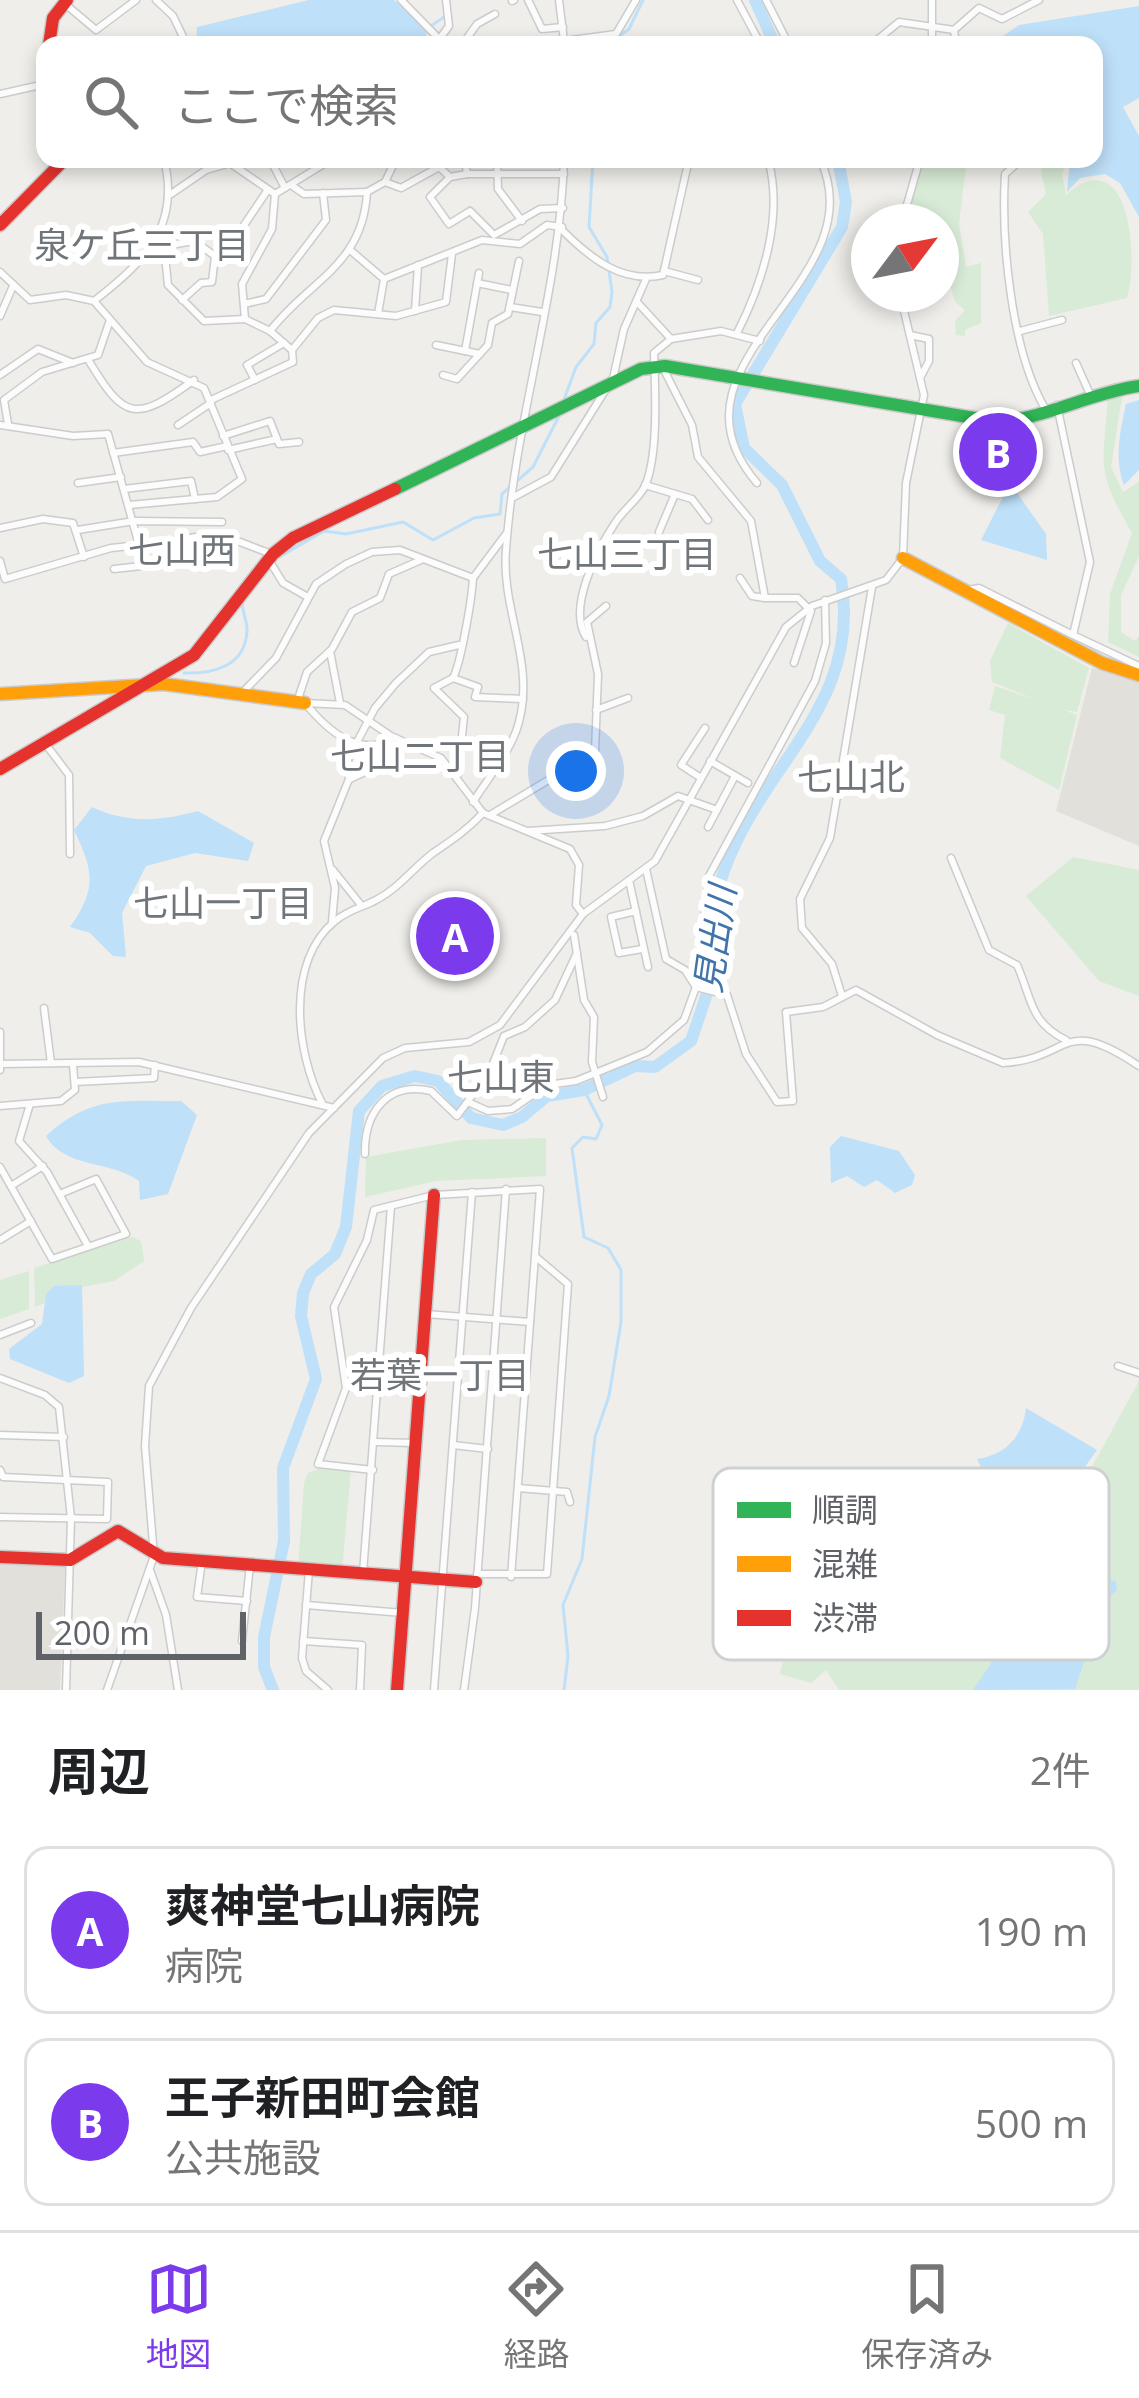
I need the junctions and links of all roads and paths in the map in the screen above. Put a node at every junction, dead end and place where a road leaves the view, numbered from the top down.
1 (136, 0) edge
2 (156, 0) edge
3 (401, 0) edge
4 (446, 0) edge
5 (528, 0) edge
6 (559, 0) edge
7 (636, 0) edge
8 (737, 0) edge
9 (766, 0) edge
10 (932, 0) edge
11 (1039, 0) edge
12 (65, 1) edge
13 (495, 14) dead end
14 (562, 27) junction
15 (932, 27) junction
16 (954, 30) junction
17 (50, 36) edge
18 (183, 36) edge
19 (433, 36) edge
20 (444, 36) edge
21 (468, 36) edge
22 (563, 36) edge
23 (604, 36) edge
24 (756, 36) edge
25 (784, 36) edge
26 (882, 36) edge
27 (932, 36) edge
28 (955, 36) edge
29 (36, 86) edge
30 (0, 94) edge
31 (56, 168) edge
32 (166, 168) edge
33 (213, 168) edge
34 (237, 168) edge
35 (276, 168) edge
36 (318, 168) edge
37 (392, 168) edge
38 (437, 168) edge
39 (440, 168) edge
40 (466, 168) edge
41 (496, 168) edge
42 (534, 168) edge
43 (564, 168) edge
44 (687, 168) edge
45 (771, 168) edge
46 (823, 168) edge
47 (917, 168) edge
48 (1011, 168) edge
49 (496, 173) junction
50 (534, 173) junction
51 (467, 174) junction
52 (564, 174) junction
53 (450, 176) junction
54 (385, 182) junction
55 (288, 187) junction
56 (271, 192) junction
57 (367, 192) junction
58 (323, 193) junction
59 (171, 194) junction
60 (907, 204) edge
61 (563, 208) junction
62 (522, 221) junction
63 (0, 225) edge
64 (562, 229) junction
65 (155, 240) junction
66 (164, 246) junction
67 (230, 246) dead end
68 (350, 250) junction
69 (452, 254) junction
70 (519, 261) dead end
71 (418, 265) junction
72 (0, 272) edge
73 (664, 272) junction
74 (479, 273) dead end
75 (384, 279) junction
76 (646, 279) junction
77 (698, 280) dead end
78 (477, 284) junction
79 (13, 286) junction
80 (512, 290) junction
81 (182, 300) junction
82 (94, 301) junction
83 (637, 302) junction
84 (244, 304) junction
85 (510, 307) junction
86 (415, 311) junction
87 (542, 312) junction
88 (904, 312) edge
89 (378, 315) junction
90 (0, 316) edge
91 (110, 320) junction
92 (245, 320) junction
93 (1062, 320) dead end
94 (270, 331) junction
95 (1020, 331) junction
96 (737, 333) junction
97 (910, 335) junction
98 (671, 339) junction
99 (760, 341) junction
100 (284, 343) junction
101 (436, 345) dead end
102 (292, 350) junction
103 (465, 351) junction
104 (480, 354) junction
105 (89, 361) junction
106 (0, 362) edge
107 (1076, 363) dead end
108 (76, 364) junction
109 (658, 366) junction
110 (3, 373) edge
111 (443, 375) dead end
112 (735, 378) junction
113 (920, 378) junction
114 (194, 380) junction
115 (255, 380) junction
116 (610, 385) junction
117 (1139, 386) edge
118 (1089, 394) junction
119 (2, 398) edge
120 (211, 401) junction
121 (1051, 408) junction
122 (922, 410) junction
123 (4, 425) edge
124 (178, 425) dead end
125 (519, 430) junction
126 (224, 436) junction
127 (277, 440) junction
128 (299, 442) dead end
129 (228, 448) junction
130 (113, 453) junction
131 (121, 478) junction
132 (78, 483) dead end
133 (757, 483) dead end
134 (645, 485) junction
135 (124, 489) junction
136 (675, 494) junction
137 (195, 499) junction
138 (511, 499) junction
139 (129, 505) junction
140 (708, 520) dead end
141 (134, 521) junction
142 (222, 522) dead end
143 (0, 528) edge
144 (78, 530) junction
145 (658, 532) dead end
146 (507, 533) junction
147 (139, 545) junction
148 (84, 557) junction
149 (271, 557) junction
150 (903, 558) junction
151 (425, 559) junction
152 (0, 561) edge
153 (115, 569) dead end
154 (473, 578) junction
155 (740, 578) dead end
156 (872, 587) junction
157 (966, 593) junction
158 (306, 596) junction
159 (765, 598) junction
160 (825, 600) junction
161 (606, 606) dead end
162 (809, 608) junction
163 (1072, 635) junction
164 (586, 637) junction
165 (458, 645) junction
166 (330, 651) junction
167 (794, 663) dead end
168 (1139, 670) edge
169 (453, 678) junction
170 (139, 686) junction
171 (0, 694) edge
172 (242, 694) junction
173 (628, 698) dead end
174 (523, 699) junction
175 (301, 702) junction
176 (340, 704) junction
177 (596, 710) junction
178 (368, 721) junction
179 (705, 728) dead end
180 (397, 738) junction
181 (358, 740) junction
182 (44, 742) junction
183 (384, 745) junction
184 (710, 761) junction
185 (0, 769) edge
186 (458, 774) junction
187 (735, 776) junction
188 (700, 778) junction
189 (349, 779) junction
190 (748, 783) dead end
191 (690, 797) junction
192 (473, 802) junction
193 (717, 810) junction
194 (486, 814) junction
195 (708, 827) dead end
196 (527, 831) junction
197 (70, 854) dead end
198 (951, 858) dead end
199 (646, 869) junction
200 (332, 870) junction
201 (629, 880) junction
202 (361, 904) junction
203 (636, 911) junction
204 (584, 914) junction
205 (332, 922) junction
206 (574, 932) junction
207 (644, 949) junction
208 (577, 953) junction
209 (648, 968) dead end
210 (696, 987) junction
211 (842, 996) junction
212 (44, 1008) dead end
213 (500, 1025) junction
214 (0, 1032) edge
215 (507, 1034) junction
216 (1066, 1040) junction
217 (51, 1063) junction
218 (73, 1063) junction
219 (155, 1065) junction
220 (0, 1066) edge
221 (1139, 1066) edge
222 (594, 1073) junction
223 (74, 1082) junction
224 (602, 1097) dead end
225 (322, 1102) junction
226 (468, 1102) junction
227 (30, 1104) junction
228 (0, 1106) edge
229 (334, 1108) junction
230 (364, 1154) dead end
231 (0, 1166) edge
232 (43, 1166) junction
233 (11, 1186) junction
234 (506, 1189) junction
235 (472, 1192) junction
236 (60, 1194) junction
237 (434, 1195) junction
238 (391, 1206) junction
239 (31, 1221) junction
240 (0, 1240) edge
241 (88, 1246) junction
242 (536, 1257) junction
243 (426, 1314) junction
244 (463, 1316) junction
245 (496, 1318) junction
246 (531, 1322) junction
247 (31, 1323) dead end
248 (0, 1335) edge
249 (1118, 1366) dead end
250 (1139, 1373) edge
251 (0, 1378) edge
252 (0, 1435) edge
253 (64, 1437) junction
254 (375, 1442) junction
255 (416, 1443) junction
256 (453, 1445) junction
257 (488, 1449) junction
258 (0, 1470) edge
259 (373, 1470) junction
260 (67, 1480) junction
261 (518, 1488) junction
262 (554, 1489) junction
263 (570, 1502) dead end
264 (0, 1517) edge
265 (71, 1518) junction
266 (0, 1557) edge
267 (70, 1560) junction
268 (202, 1561) junction
269 (152, 1563) junction
270 (250, 1565) junction
271 (304, 1569) junction
272 (364, 1573) junction
273 (405, 1576) junction
274 (511, 1577) junction
275 (477, 1578) junction
276 (443, 1579) junction
277 (247, 1601) junction
278 (306, 1605) junction
279 (403, 1613) junction
280 (242, 1641) dead end
281 (303, 1641) junction
282 (66, 1690) edge
283 (107, 1690) edge
284 (178, 1690) edge
285 (328, 1690) edge
286 (360, 1690) edge
287 (398, 1690) edge
288 (434, 1690) edge
289 (464, 1690) edge

1 - 12 street
2 - 18 street
3 - 19 street
4 - 20 street
5 - 14 street
6 - 14 street
7 - 23 street
8 - 24 street
9 - 25 street
10 - 15 street
11 - 16 street
12 - 17 street
13 - 21 street
14 - 22 street
15 - 16 street
15 - 26 street
15 - 27 street
16 - 28 street
29 - 30 street
31 - 63 street
32 - 59 street
33 - 59 street
34 - 56 street
35 - 55 street
36 - 55 street
37 - 54 street
38 - 54 street
39 - 53 street
40 - 51 street
41 - 49 street
42 - 50 street
43 - 52 street
44 - 73 street
45 - 96 street
46 - 99 street
47 - 60 street
48 - 95 street
49 - 50 street
49 - 51 street
49 - 62 street
50 - 52 street
51 - 53 street
52 - 61 street
53 - 62 street
54 - 57 street
55 - 56 street
55 - 58 street
56 - 67 street
56 - 84 street
57 - 58 street
57 - 68 street
58 - 84 street
59 - 65 street
61 - 62 street
61 - 64 street
64 - 69 street
64 - 76 street
64 - 87 street
65 - 66 street
65 - 82 street
66 - 81 street
66 - 81 street
68 - 75 street
68 - 94 street
69 - 71 street
69 - 86 street
70 - 80 street
71 - 75 street
71 - 86 street
72 - 79 street
73 - 76 street
73 - 77 street
74 - 78 street
75 - 89 street
76 - 83 street
78 - 80 street
78 - 103 street
79 - 82 street
79 - 90 street
80 - 85 street
81 - 92 street
82 - 91 street
83 - 98 street
83 - 116 street
84 - 92 street
85 - 87 street
85 - 104 street
86 - 89 street
87 - 125 street
88 - 97 street
89 - 102 street
91 - 105 street
91 - 114 street
92 - 94 street
93 - 95 street
94 - 100 street
95 - 121 street
96 - 98 street
96 - 99 street
97 - 113 street
97 - 113 street
98 - 109 street
99 - 112 street
100 - 102 street
100 - 115 street
101 - 103 street
102 - 115 street
103 - 104 street
104 - 111 street
105 - 108 street
105 - 114 street
106 - 110 street
107 - 118 street
108 - 110 street
108 - 119 street
109 - 112 street
109 - 116 street
109 - 134 street
109 - 159 street
112 - 122 street
112 - 133 street
113 - 122 street
114 - 120 street
115 - 120 street
116 - 125 street
116 - 138 street
117 - 118 street
118 - 121 street
119 - 123 street
120 - 124 street
120 - 126 street
121 - 122 street
121 - 163 street
122 - 150 street
123 - 130 street
125 - 138 street
125 - 149 street
126 - 127 street
126 - 129 street
127 - 128 street
127 - 129 street
129 - 130 street
129 - 137 street
130 - 131 street
131 - 132 street
131 - 135 street
134 - 136 street
134 - 164 street
135 - 137 street
135 - 139 street
136 - 140 street
136 - 145 street
137 - 139 street
138 - 146 street
139 - 141 street
141 - 142 street
141 - 144 street
141 - 147 street
143 - 144 street
144 - 148 street
146 - 154 street
146 - 174 street
147 - 148 street
147 - 149 street
147 - 153 street
148 - 152 street
149 - 158 street
149 - 170 street
150 - 156 street
150 - 157 street
151 - 154 street
151 - 158 street
151 - 166 street
154 - 165 street
155 - 159 street
156 - 160 street
156 - 211 street
157 - 163 street
157 - 168 street
158 - 172 street
159 - 162 street
160 - 162 street
160 - 210 street
161 - 164 street
162 - 167 street
162 - 184 street
163 - 168 street
164 - 177 street
165 - 169 street
165 - 178 street
166 - 175 street
166 - 176 street
169 - 174 street
169 - 186 street
170 - 171 street
170 - 172 street
170 - 182 street
172 - 175 street
173 - 177 street
174 - 192 street
175 - 176 street
175 - 181 street
176 - 178 street
177 - 194 street
178 - 180 street
178 - 181 street
179 - 188 street
180 - 183 street
180 - 186 street
181 - 183 street
181 - 189 street
182 - 185 street
182 - 197 street
183 - 189 street
184 - 187 street
184 - 188 street
186 - 192 street
187 - 190 street
187 - 193 street
188 - 191 street
189 - 200 street
191 - 193 street
191 - 196 street
191 - 199 street
192 - 194 street
193 - 195 street
194 - 196 street
194 - 202 street
196 - 204 street
198 - 216 street
199 - 201 street
199 - 210 street
200 - 202 street
200 - 205 street
201 - 203 street
201 - 204 street
202 - 205 street
203 - 207 street
203 - 207 street
204 - 206 street
205 - 225 street
206 - 208 street
206 - 213 street
207 - 209 street
208 - 215 street
208 - 222 street
210 - 211 street
210 - 222 street
211 - 216 street
212 - 217 street
213 - 215 street
213 - 229 street
214 - 220 street
215 - 226 street
216 - 221 street
217 - 218 street
217 - 220 street
218 - 219 street
218 - 223 street
219 - 223 street
219 - 225 street
222 - 224 street
222 - 226 street
223 - 227 street
225 - 229 street
226 - 230 street
227 - 228 street
227 - 232 street
229 - 269 street
231 - 233 street
232 - 233 street
232 - 236 street
233 - 239 street
234 - 235 street
234 - 242 street
234 - 245 street
235 - 237 street
235 - 244 street
236 - 241 street
236 - 241 street
237 - 238 street
237 - 243 street
238 - 254 street
238 - 259 street
239 - 240 street
239 - 241 street
242 - 246 street
242 - 262 street
243 - 244 street
243 - 255 street
244 - 245 street
244 - 256 street
245 - 246 street
245 - 257 street
246 - 261 street
247 - 248 street
249 - 250 street
251 - 253 street
252 - 253 street
253 - 260 street
254 - 255 street
254 - 259 street
255 - 273 street
256 - 257 street
256 - 276 street
257 - 275 street
258 - 260 street
259 - 272 street
260 - 265 street
260 - 265 street
261 - 262 street
261 - 274 street
262 - 263 street
262 - 274 street
264 - 265 street
265 - 267 street
266 - 267 street
267 - 269 street
267 - 282 street
268 - 269 street
268 - 270 street
268 - 277 street
269 - 283 street
269 - 284 street
270 - 271 street
270 - 277 street
271 - 272 street
271 - 278 street
272 - 273 street
273 - 276 street
273 - 279 street
274 - 275 street
275 - 276 street
275 - 289 street
276 - 288 street
277 - 280 street
278 - 279 street
278 - 281 street
279 - 287 street
281 - 285 street
281 - 286 street

